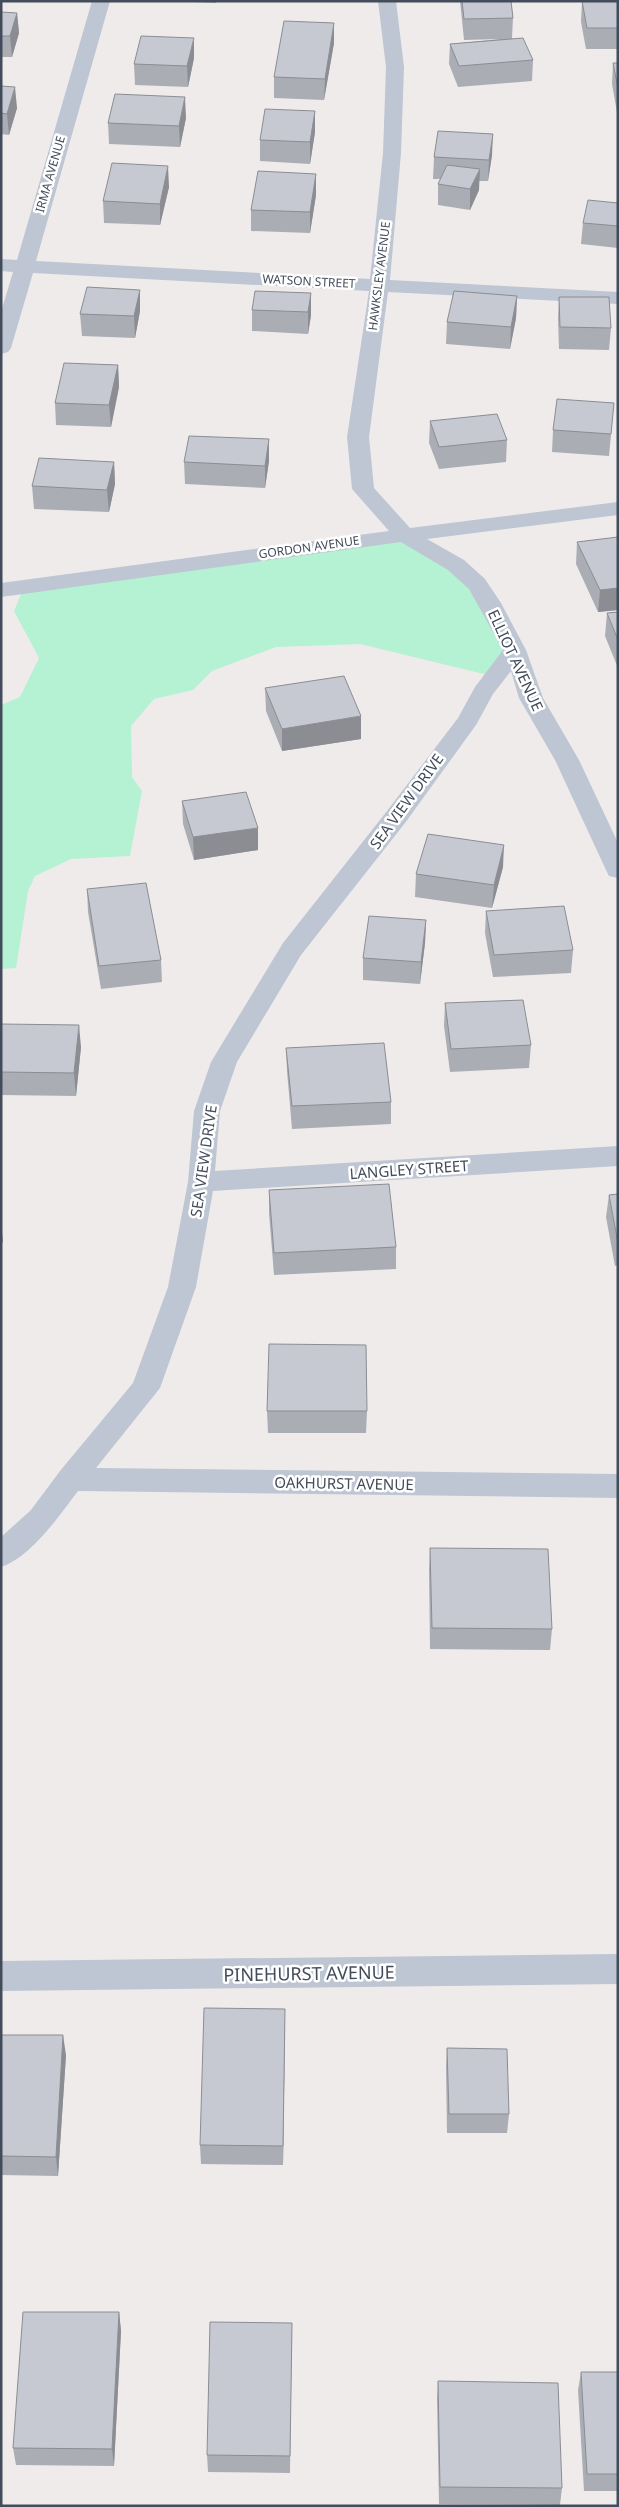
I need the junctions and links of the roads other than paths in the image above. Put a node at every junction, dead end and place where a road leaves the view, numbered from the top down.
1 (100, 1) edge
2 (387, 1) edge
3 (1, 264) edge
4 (23, 266) junction
5 (378, 285) junction
6 (618, 298) edge
7 (1, 348) edge
8 (618, 508) edge
9 (405, 535) junction
10 (1, 590) edge
11 (515, 650) junction
12 (618, 870) edge
13 (618, 1156) edge
14 (201, 1182) junction
15 (70, 1479) junction
16 (618, 1486) edge
17 (1, 1555) edge
18 (618, 1970) edge
19 (1, 1976) edge

1 - 4 street, IRMA AVENUE
2 - 5 street, HAWKSLEY AVENUE
3 - 4 street, WATSON STREET
4 - 5 street, WATSON STREET
4 - 7 street, IRMA AVENUE
5 - 6 street, WATSON STREET
5 - 9 street, HAWKSLEY AVENUE
8 - 9 street, GORDON AVENUE
9 - 10 street, GORDON AVENUE
9 - 11 street, ELLIOT AVENUE
11 - 12 street, ELLIOT AVENUE
11 - 14 street, SEA VIEW DRIVE
13 - 14 street, LANGLEY STREET
14 - 15 street, SEA VIEW DRIVE
15 - 16 street, OAKHURST AVENUE
15 - 17 street, SEA VIEW DRIVE
18 - 19 street, PINEHURST AVENUE

